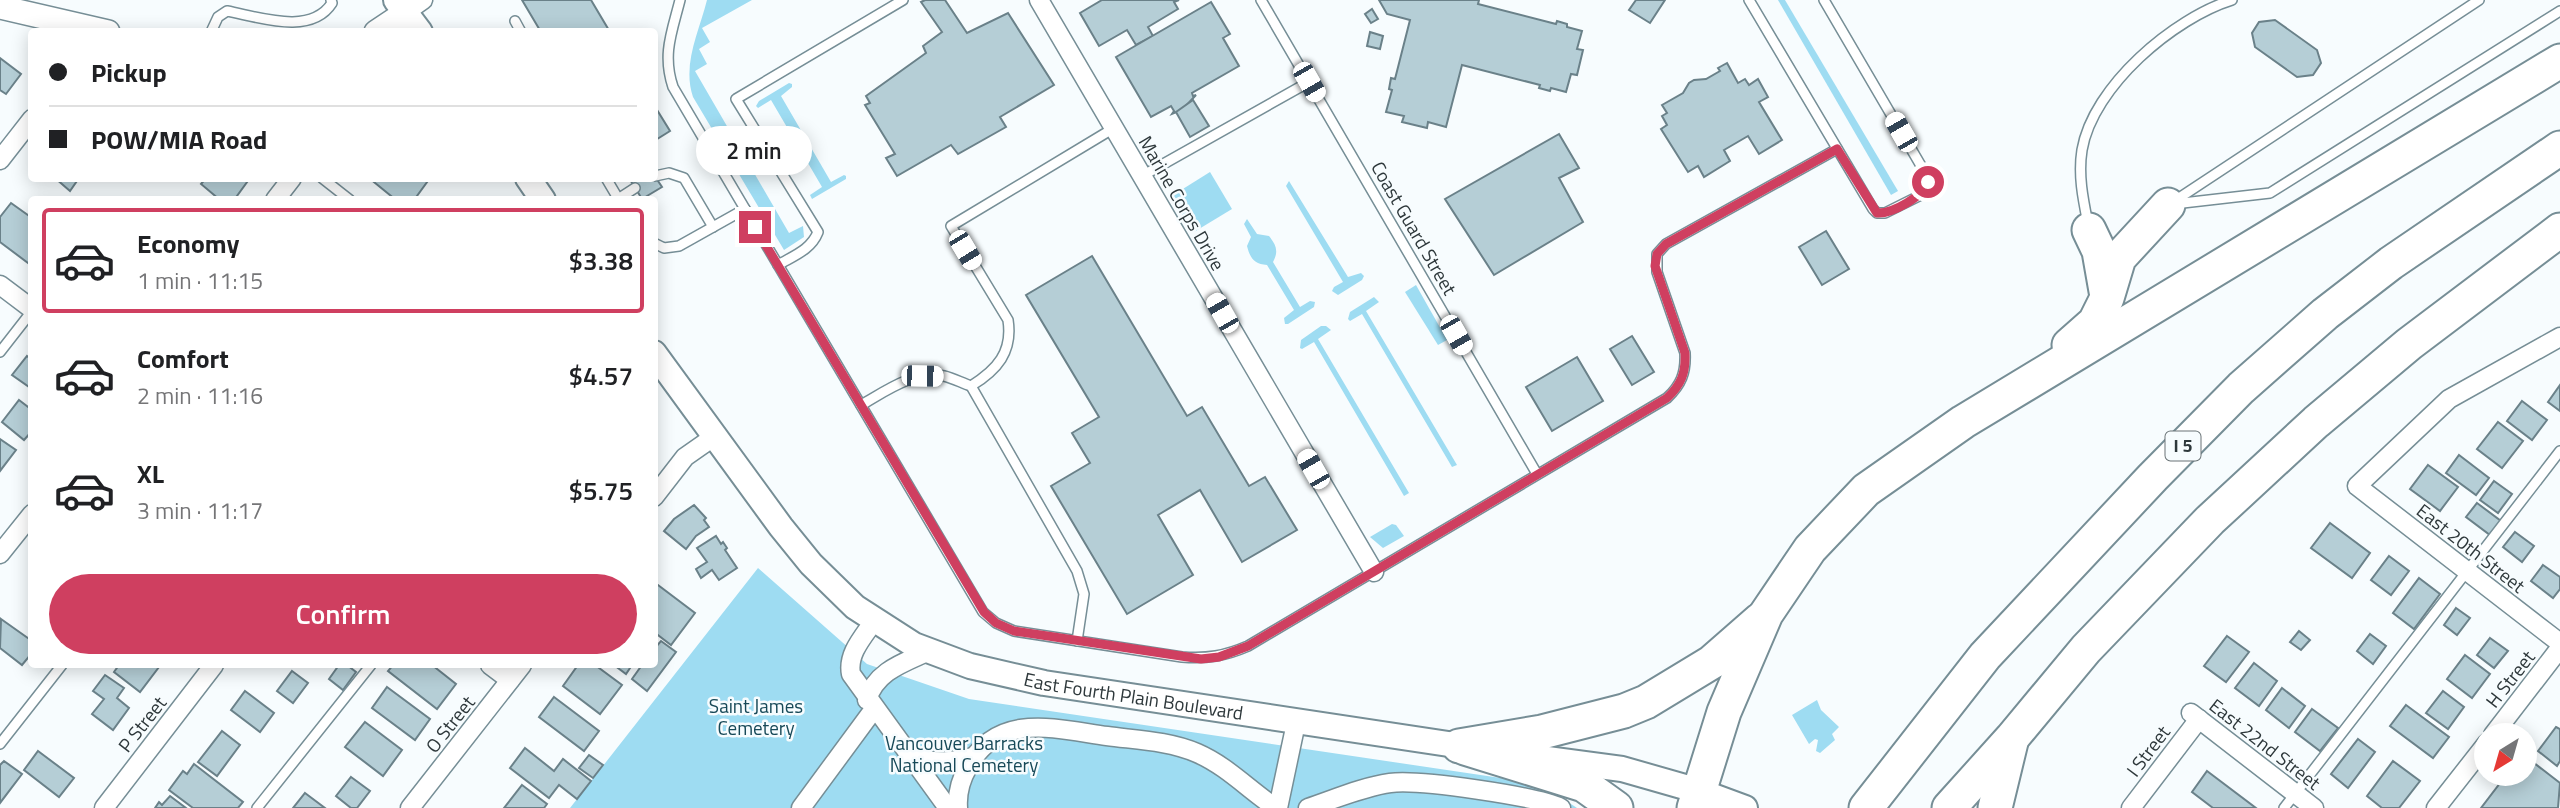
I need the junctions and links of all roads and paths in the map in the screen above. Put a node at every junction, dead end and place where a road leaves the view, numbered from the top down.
1 (331, 0) edge
2 (680, 0) edge
3 (904, 0) edge
4 (1039, 0) edge
5 (1261, 0) edge
6 (1749, 0) edge
7 (1824, 0) edge
8 (2232, 0) edge
9 (2479, 0) edge
10 (0, 8) edge
11 (2560, 10) edge
12 (411, 11) edge
13 (515, 21) dead end
14 (90, 28) edge
15 (213, 28) edge
16 (383, 28) edge
17 (519, 28) edge
18 (2560, 61) edge
19 (1309, 82) junction
20 (28, 124) edge
21 (1114, 128) junction
22 (2560, 148) edge
23 (1837, 149) junction
24 (0, 160) edge
25 (658, 175) edge
26 (1142, 176) junction
27 (289, 182) edge
28 (327, 182) edge
29 (635, 188) dead end
30 (278, 196) edge
31 (345, 196) edge
32 (623, 196) edge
33 (2168, 205) junction
34 (745, 209) junction
35 (713, 227) junction
36 (2089, 230) joint
37 (2560, 230) edge
38 (658, 245) edge
39 (2560, 254) edge
40 (778, 265) junction
41 (2505, 273) junction
42 (0, 285) edge
43 (2107, 298) junction
44 (28, 307) edge
45 (28, 315) edge
46 (2560, 337) edge
47 (0, 352) edge
48 (658, 358) edge
49 (2028, 382) junction
50 (971, 386) junction
51 (860, 405) junction
52 (715, 436) junction
53 (2560, 451) edge
54 (1537, 474) junction
55 (658, 491) edge
56 (28, 519) edge
57 (0, 554) edge
58 (2467, 571) junction
59 (1374, 572) junction
60 (1766, 614) junction
61 (874, 621) junction
62 (1077, 641) junction
63 (2560, 646) edge
64 (929, 651) junction
65 (60, 668) edge
66 (212, 668) edge
67 (368, 668) edge
68 (494, 668) edge
69 (520, 668) edge
70 (510, 680) junction
71 (871, 704) junction
72 (2195, 716) joint
73 (1296, 723) junction
74 (2502, 723) edge
75 (2012, 738) junction
76 (0, 744) edge
77 (1459, 746) junction
78 (909, 756) junction
79 (974, 757) junction
80 (2474, 760) edge
81 (1696, 799) edge
82 (2290, 801) edge
83 (104, 808) edge
84 (257, 808) edge
85 (410, 808) edge
86 (801, 808) edge
87 (948, 808) edge
88 (958, 808) edge
89 (1277, 808) edge
90 (1308, 808) edge
91 (1561, 808) edge
92 (1616, 808) edge
93 (1745, 808) edge
94 (1866, 808) edge
95 (1949, 808) edge
96 (1995, 808) edge
97 (2131, 808) edge
98 (2314, 808) edge
99 (2436, 808) edge

1 - 15 lane
2 - 34 lane
3 - 40 lane
4 - 21 street, Marine Corps Drive
5 - 19 lane, Coast Guard Street
6 - 23 lane
7 - 23 lane
8 - 36 lane
9 - 33 lane
10 - 14 street
11 - 33 lane
12 - 16 street
13 - 17 lane
18 - 49 highway
19 - 26 lane
19 - 54 lane, Coast Guard Street
20 - 24 street
21 - 26 street, Marine Corps Drive
21 - 50 lane
22 - 94 highway, I 5
23 - 54 lane
25 - 35 lane
26 - 59 street, Marine Corps Drive
27 - 30 street
28 - 31 lane
29 - 32 lane
33 - 43 highway
34 - 35 lane
34 - 40 lane
35 - 38 lane
36 - 43 highway
37 - 41 highway
39 - 41 highway
40 - 51 lane
41 - 75 highway
42 - 44 street
43 - 49 highway
45 - 47 lane
46 - 58 street, East 20th Street
48 - 52 main road, East Fourth Plain Boulevard
49 - 60 highway
50 - 51 lane
50 - 62 lane
51 - 62 lane
52 - 55 street
52 - 61 main road, East Fourth Plain Boulevard
53 - 58 lane
54 - 59 lane
56 - 57 street
58 - 63 street, East 20th Street
58 - 82 lane
59 - 62 lane
60 - 77 highway
60 - 81 highway
61 - 64 main road, East Fourth Plain Boulevard
61 - 71 street
63 - 74 street, H Street
64 - 71 street
64 - 73 main road, East Fourth Plain Boulevard
65 - 76 lane
66 - 83 street, P Street
67 - 84 lane
68 - 70 street
69 - 70 street, O Street
70 - 85 street, O Street
71 - 78 street
71 - 86 street
72 - 82 street, East 22nd Street
72 - 97 street, I Street
73 - 77 main road, East Fourth Plain Boulevard
73 - 89 street
75 - 95 highway
75 - 96 highway
77 - 81 main road, East Fourth Plain Boulevard
77 - 92 highway
78 - 79 street
78 - 87 street
79 - 88 street
79 - 89 street
80 - 99 street
81 - 93 main road, East Fourth Plain Boulevard
82 - 98 street, East 22nd Street
90 - 91 street

